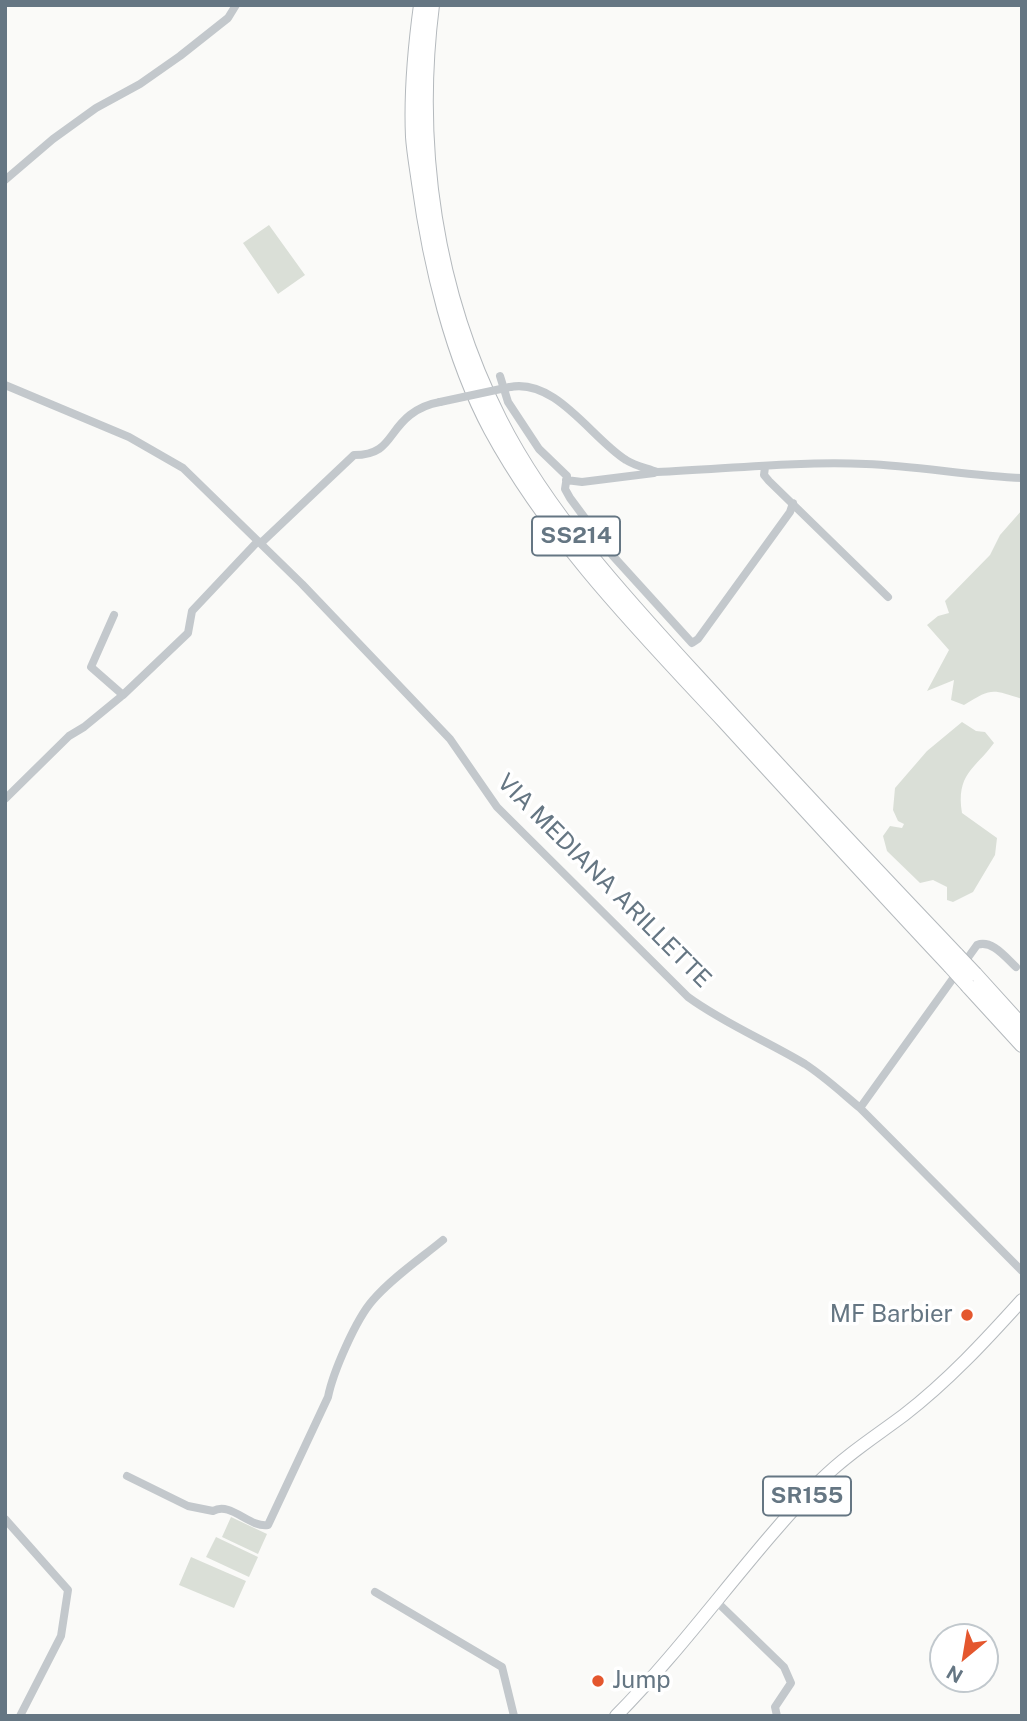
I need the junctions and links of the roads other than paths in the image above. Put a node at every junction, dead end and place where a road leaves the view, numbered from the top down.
1 (236, 5) edge
2 (421, 5) edge
3 (432, 5) edge
4 (5, 180) edge
5 (500, 376) dead end
6 (5, 385) edge
7 (765, 467) junction
8 (657, 472) junction
9 (1022, 478) edge
10 (566, 480) junction
11 (793, 503) junction
12 (259, 542) junction
13 (888, 597) dead end
14 (114, 615) dead end
15 (123, 695) junction
16 (5, 799) edge
17 (953, 960) junction
18 (1016, 967) dead end
19 (972, 980) junction
20 (1022, 1026) edge
21 (1022, 1045) edge
22 (860, 1108) junction
23 (443, 1240) dead end
24 (1022, 1271) edge
25 (1022, 1300) edge
26 (127, 1476) dead end
27 (5, 1519) edge
28 (375, 1592) dead end
29 (716, 1601) junction
30 (20, 1716) edge
31 (514, 1716) edge
32 (616, 1716) edge
33 (777, 1716) edge

1 - 4 street
2 - 17 highway, SS214
3 - 17 highway, SS214
5 - 10 street
6 - 12 street, VIA MEDIANA ARILLETTE
7 - 8 street
7 - 9 street
7 - 11 street
8 - 10 street
8 - 12 street, bridge
10 - 11 street
11 - 13 street
12 - 15 street
12 - 22 street, VIA MEDIANA ARILLETTE
14 - 15 street
15 - 16 street
17 - 19 highway, SS214, bridge
18 - 22 street
19 - 20 highway, SS214
19 - 21 highway, SS214
22 - 24 street, VIA MEDIANA ARILLETTE
23 - 26 street
25 - 29 main road, SR155
27 - 30 street
28 - 31 street
29 - 32 main road, SR155
29 - 33 street

